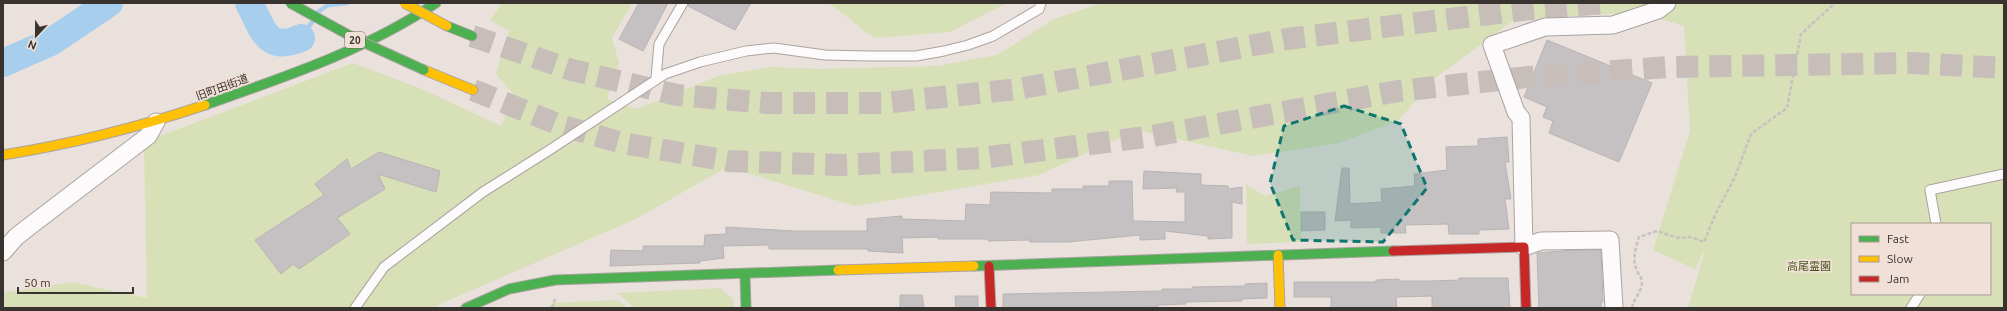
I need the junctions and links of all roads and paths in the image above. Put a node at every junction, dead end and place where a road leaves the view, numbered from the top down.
1 (290, 3) edge
2 (404, 3) edge
3 (436, 3) edge
4 (683, 3) edge
5 (1040, 3) edge
6 (1667, 3) edge
7 (1835, 3) edge
8 (472, 36) tunnel mouth
9 (656, 78) junction
10 (472, 90) tunnel mouth
11 (156, 122) junction
12 (3, 155) edge
13 (2004, 174) edge
14 (1936, 223) edge
15 (1524, 247) junction
16 (3, 252) edge
17 (1278, 255) junction
18 (989, 266) junction
19 (745, 274) junction
20 (1919, 295) edge
21 (556, 296) dead end
22 (355, 308) edge
23 (466, 308) edge
24 (552, 308) edge
25 (746, 308) edge
26 (991, 308) edge
27 (1280, 308) edge
28 (1526, 308) edge
29 (1614, 308) edge
30 (1632, 308) edge
31 (1911, 308) edge

1 - 10 main road, 20, bridge
2 - 8 main road, bridge
3 - 11 main road, 旧町田街道
4 - 9 lane
5 - 9 lane
6 - 15 street
7 - 30 path
9 - 22 lane
11 - 12 main road, 旧町田街道
11 - 16 street
13 - 14 lane
15 - 17 main road
15 - 28 main road
15 - 29 street
17 - 18 main road
17 - 27 main road
18 - 19 main road
18 - 26 main road
19 - 23 main road
19 - 25 main road
20 - 31 lane
21 - 24 path

